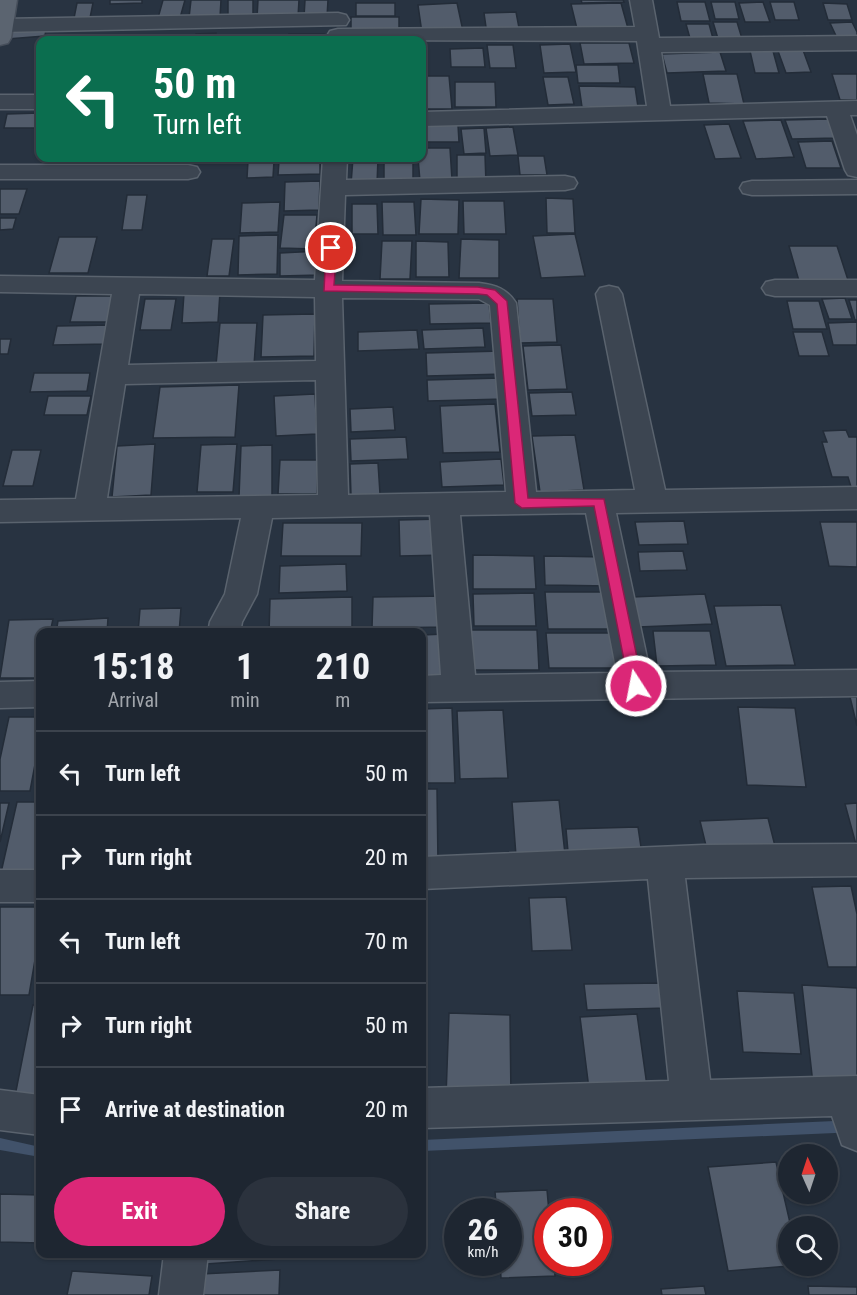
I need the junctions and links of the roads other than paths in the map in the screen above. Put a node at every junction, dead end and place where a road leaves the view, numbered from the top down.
1 (6, 0) edge
2 (641, 0) edge
3 (338, 24) edge
4 (1, 32) edge
5 (646, 39) junction
6 (857, 43) edge
7 (0, 102) edge
8 (36, 102) edge
9 (846, 108) edge
10 (660, 113) junction
11 (426, 119) edge
12 (335, 162) edge
13 (857, 170) edge
14 (0, 172) edge
15 (188, 172) dead end
16 (565, 183) dead end
17 (857, 187) edge
18 (752, 188) dead end
19 (335, 189) junction
20 (0, 284) edge
21 (127, 286) junction
22 (775, 288) dead end
23 (857, 288) edge
24 (328, 289) junction
25 (609, 294) dead end
26 (330, 370) junction
27 (112, 375) junction
28 (857, 498) edge
29 (599, 502) junction
30 (652, 502) junction
31 (522, 503) junction
32 (444, 504) junction
33 (259, 506) junction
34 (333, 506) junction
35 (90, 509) junction
36 (0, 511) edge
37 (225, 628) edge
38 (857, 683) edge
39 (636, 686) junction
40 (426, 689) edge
41 (459, 689) junction
42 (36, 694) edge
43 (0, 695) edge
44 (857, 860) edge
45 (665, 863) junction
46 (426, 873) edge
47 (0, 886) edge
48 (36, 886) edge
49 (692, 1101) junction
50 (426, 1108) edge
51 (853, 1108) edge
52 (0, 1110) edge
53 (36, 1114) edge
54 (186, 1258) edge
55 (181, 1295) edge

1 - 4 main road
2 - 5 street
3 - 4 street
3 - 5 street
5 - 6 street
5 - 10 street
7 - 8 street
9 - 10 street
9 - 13 street
10 - 11 street
12 - 19 street
14 - 15 street
16 - 19 street
17 - 18 street
19 - 24 street
20 - 21 street
21 - 24 street
21 - 27 street
22 - 23 street
24 - 26 street
24 - 31 street
25 - 30 street
26 - 27 street
26 - 34 street
27 - 35 street
28 - 30 street
29 - 30 street
29 - 31 street
29 - 39 street
31 - 32 street
32 - 34 street
32 - 41 street
33 - 34 street
33 - 35 street
33 - 37 street
35 - 36 street
38 - 39 street
39 - 41 street
40 - 41 street
42 - 43 street
44 - 45 street
45 - 46 street
45 - 49 street
47 - 48 street
49 - 50 street
49 - 51 street
52 - 53 street
54 - 55 street

